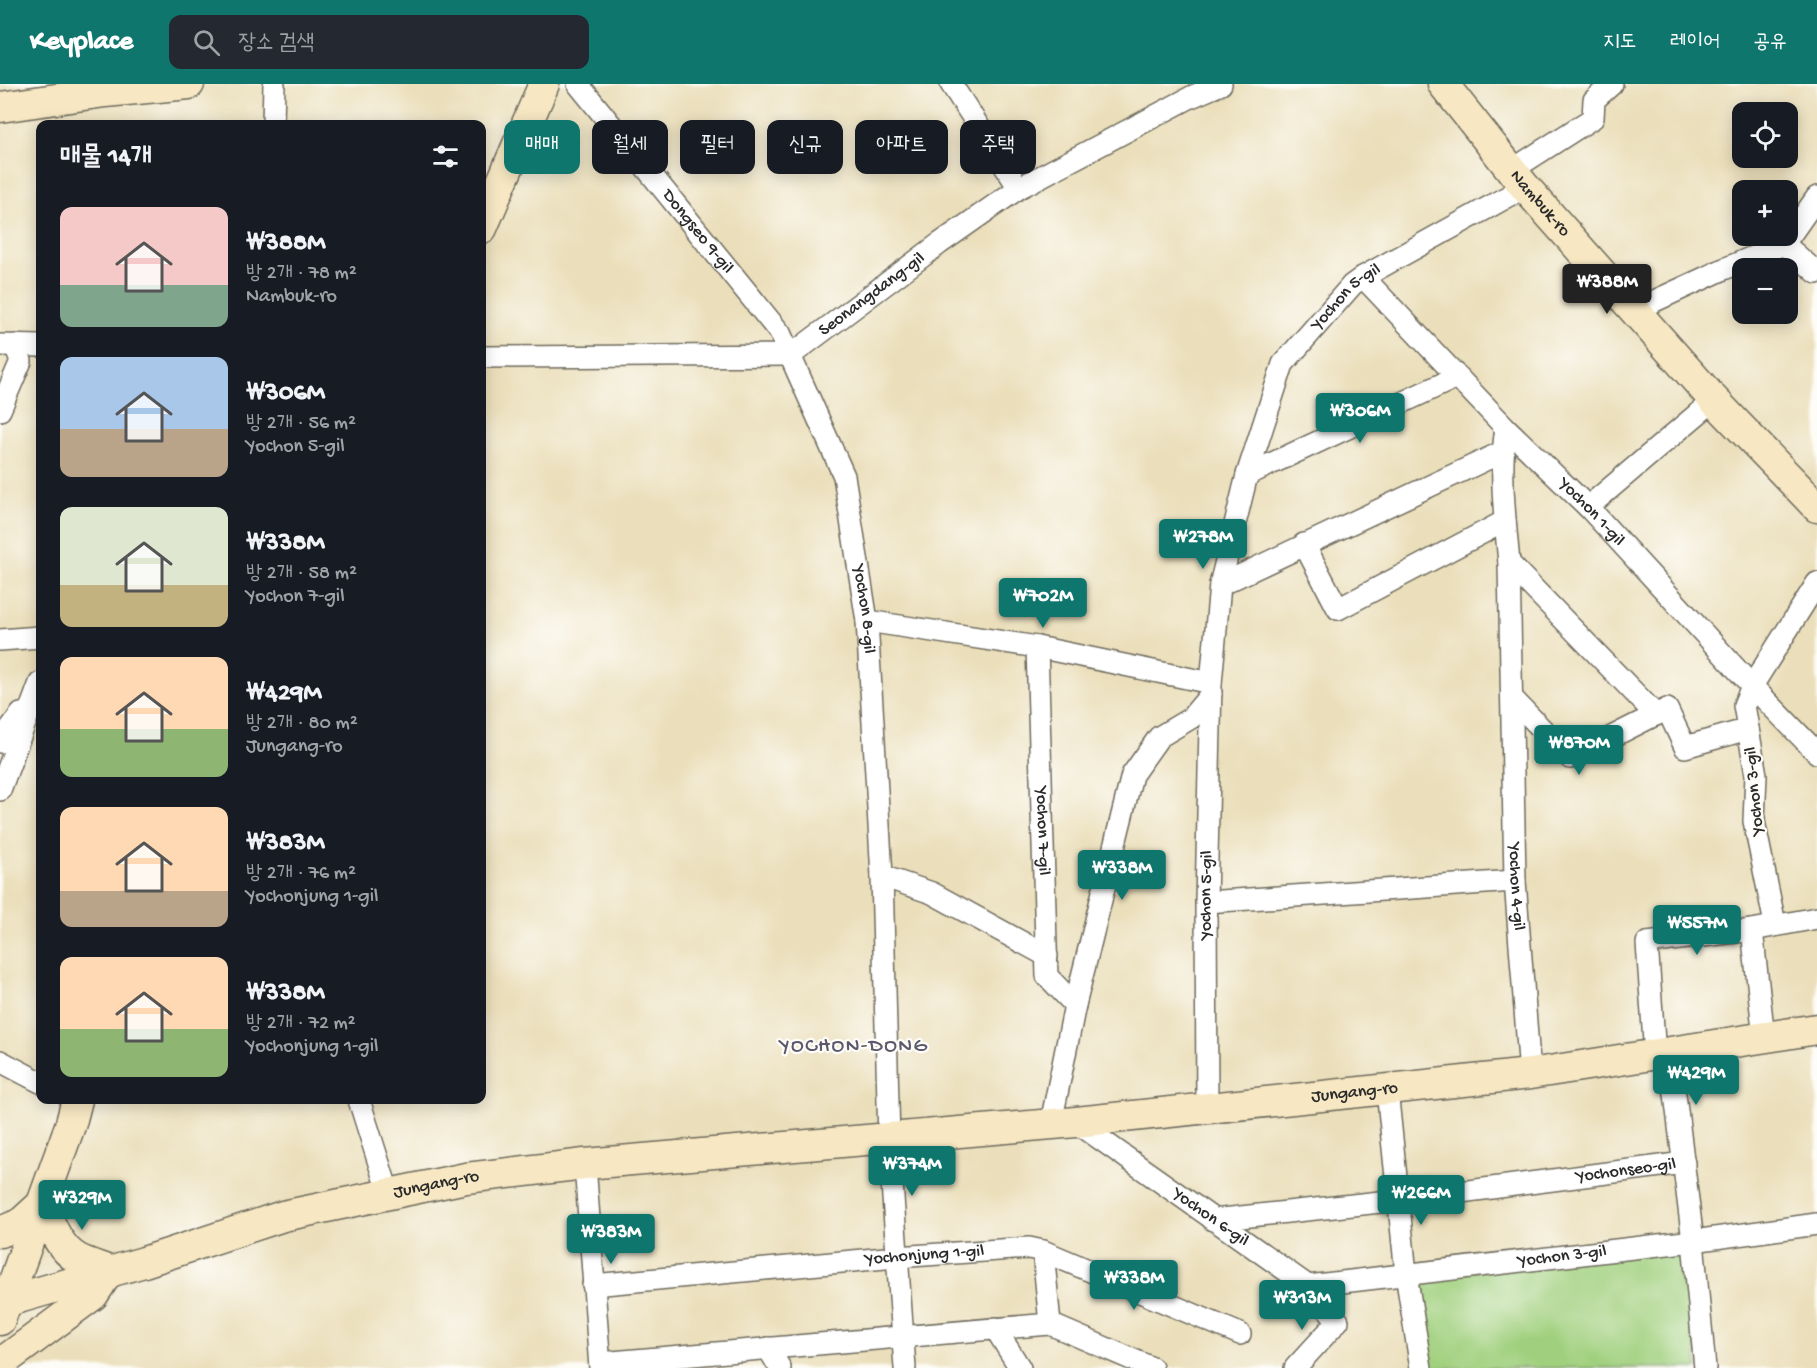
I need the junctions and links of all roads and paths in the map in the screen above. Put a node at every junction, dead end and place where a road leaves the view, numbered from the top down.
1 (189, 84) edge
2 (274, 84) edge
3 (544, 84) edge
4 (578, 84) edge
5 (951, 84) edge
6 (1221, 84) edge
7 (1443, 84) edge
8 (1612, 84) edge
9 (1187, 91) edge
10 (0, 107) edge
11 (273, 120) edge
12 (1518, 179) junction
13 (1019, 188) junction
14 (1817, 197) edge
15 (486, 219) edge
16 (1798, 224) edge
17 (1779, 246) edge
18 (1786, 246) edge
19 (1817, 273) edge
20 (1363, 277) junction
21 (1635, 310) junction
22 (7, 345) edge
23 (36, 346) edge
24 (791, 355) junction
25 (486, 357) edge
26 (1457, 377) junction
27 (1714, 400) junction
28 (0, 410) edge
29 (1506, 428) junction
30 (1502, 452) junction
31 (1246, 475) junction
32 (1588, 507) junction
33 (1817, 507) edge
34 (1505, 521) junction
35 (1304, 544) junction
36 (1509, 563) junction
37 (1817, 583) edge
38 (1220, 585) junction
39 (867, 621) junction
40 (36, 637) edge
41 (0, 640) edge
42 (1037, 647) junction
43 (1752, 686) junction
44 (1211, 688) junction
45 (36, 693) edge
46 (36, 695) edge
47 (1512, 698) junction
48 (1661, 712) junction
49 (1748, 729) junction
50 (0, 742) edge
51 (1817, 753) edge
52 (0, 790) edge
53 (882, 876) junction
54 (1515, 881) junction
55 (1206, 902) junction
56 (1817, 918) edge
57 (1775, 924) junction
58 (1752, 930) junction
59 (1047, 956) junction
60 (1075, 1005) junction
61 (1817, 1029) edge
62 (1764, 1038) junction
63 (1663, 1055) junction
64 (0, 1061) edge
65 (1530, 1074) junction
66 (36, 1080) edge
67 (1387, 1090) junction
68 (75, 1104) edge
69 (360, 1104) edge
70 (1208, 1108) junction
71 (1063, 1123) junction
72 (889, 1140) junction
73 (1684, 1163) junction
74 (585, 1164) junction
75 (389, 1195) junction
76 (1400, 1200) junction
77 (42, 1204) junction
78 (1213, 1220) junction
79 (1817, 1224) edge
80 (0, 1232) edge
81 (1693, 1241) junction
82 (1043, 1251) junction
83 (896, 1257) junction
84 (110, 1271) junction
85 (1406, 1274) junction
86 (592, 1285) junction
87 (1308, 1286) junction
88 (3, 1305) edge
89 (1050, 1324) junction
90 (995, 1329) junction
91 (1240, 1334) dead end
92 (902, 1336) junction
93 (768, 1348) junction
94 (665, 1363) edge
95 (0, 1364) edge
96 (600, 1366) edge
97 (1145, 1367) edge
98 (780, 1368) edge
99 (905, 1368) edge
100 (1020, 1368) edge
101 (1295, 1368) edge
102 (1421, 1368) edge
103 (1705, 1368) edge

1 - 10 street
2 - 11 street
3 - 15 street
4 - 24 street, Dongseo 9-gil
5 - 13 street
6 - 9 street, Seonangdang-gil
7 - 12 street, Nambuk-ro
8 - 12 street, Yochon 5-gil
9 - 13 street, Seonangdang-gil
12 - 20 street, Yochon 5-gil
12 - 21 street, Nambuk-ro
13 - 24 street, Seonangdang-gil
14 - 16 street
17 - 21 street
18 - 19 street
20 - 26 street, Yochon 1-gil
20 - 31 street, Yochon 5-gil
21 - 27 street, Nambuk-ro
22 - 23 street
22 - 28 street
24 - 25 street
24 - 39 street, Yochon 8-gil
26 - 29 street, Yochon 1-gil
26 - 31 street
27 - 32 street
27 - 33 street, Nambuk-ro
29 - 30 street, Yochon 4-gil
29 - 32 street, Yochon 1-gil
30 - 34 street, Yochon 4-gil
30 - 35 street
31 - 38 street, Yochon 5-gil
32 - 43 street, Yochon 1-gil
34 - 35 street
34 - 36 street, Yochon 4-gil
35 - 38 street
36 - 47 street, Yochon 4-gil
36 - 48 street
37 - 43 street, Yochon 3-gil
38 - 44 street, Yochon 5-gil
39 - 42 street
39 - 53 street, Yochon 8-gil
40 - 41 street
42 - 44 street
42 - 59 street, Yochon 7-gil
43 - 49 street, Yochon 3-gil
43 - 51 street, Yochon 1-gil
44 - 55 street, Yochon 5-gil
44 - 60 street
45 - 50 street
46 - 52 street
47 - 48 street
47 - 54 street, Yochon 4-gil
48 - 49 street, Yochon 3-gil
49 - 57 street, Yochon 3-gil
53 - 59 street
53 - 72 street, Yochon 8-gil
54 - 55 street
54 - 65 street, Yochon 4-gil
55 - 70 street, Yochon 5-gil
56 - 57 street
57 - 58 street
58 - 62 street
58 - 63 street
59 - 60 street, Yochon 7-gil
60 - 71 street
61 - 62 street, Jungang-ro
62 - 63 street, Jungang-ro
63 - 65 street, Jungang-ro
63 - 73 street
64 - 66 street
65 - 67 street, Jungang-ro
67 - 70 street, Jungang-ro
67 - 76 street
68 - 77 street
69 - 75 street
70 - 71 street, Jungang-ro
71 - 72 street, Jungang-ro
71 - 78 street, Yochon 6-gil
72 - 74 street, Jungang-ro
72 - 83 street
73 - 76 street, Yochonseo-gil
73 - 81 street, Yochonseo-gil
74 - 75 street, Jungang-ro
74 - 86 street
75 - 84 street, Jungang-ro
76 - 78 street, Yochonseo-gil
76 - 85 street
77 - 80 street
77 - 84 street
77 - 88 street
78 - 87 street, Yochon 6-gil
79 - 81 street, Yochon 3-gil
81 - 85 street, Yochon 3-gil
81 - 103 street, Yochonseo-gil
82 - 83 street, Yochonjung 1-gil
82 - 89 street
82 - 91 street, Yochonjung 1-gil
83 - 86 street, Yochonjung 1-gil
83 - 92 street
84 - 88 street, Jungang-ro
84 - 95 street
85 - 87 street, Yochon 3-gil
85 - 102 street
86 - 96 street
87 - 101 street, Yochon 6-gil
89 - 90 street
89 - 97 street
90 - 92 street
90 - 100 street
92 - 93 street
92 - 99 street
93 - 94 street
93 - 98 street
94 - 96 street

